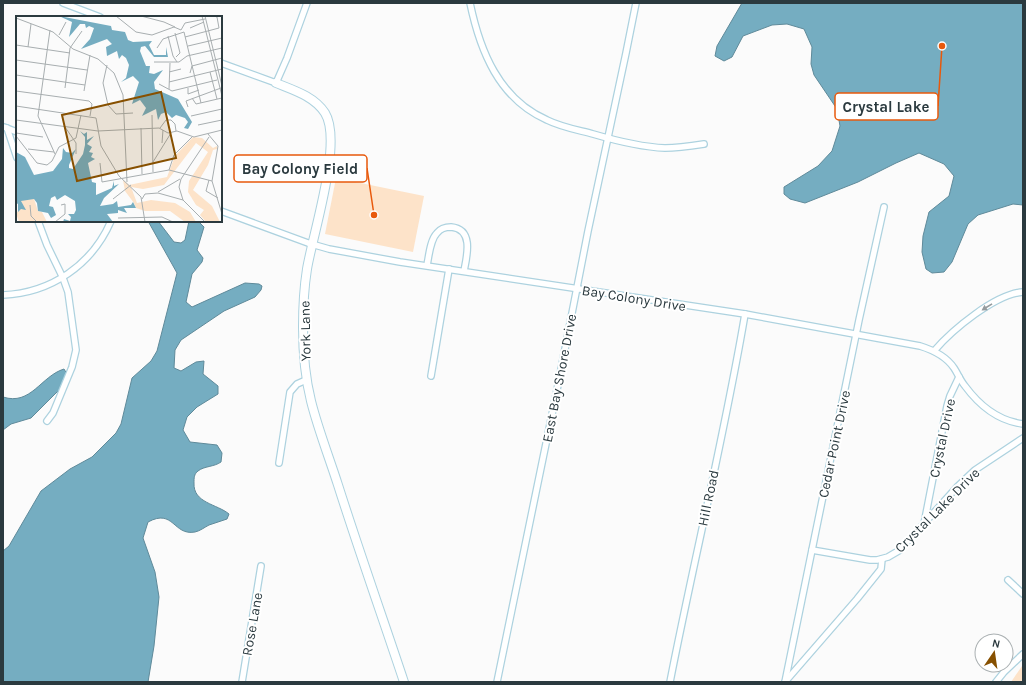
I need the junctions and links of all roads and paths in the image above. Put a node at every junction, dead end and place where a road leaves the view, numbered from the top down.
1 (63, 3) edge
2 (307, 3) edge
3 (470, 3) edge
4 (636, 3) edge
5 (97, 16) edge
6 (222, 63) edge
7 (276, 83) junction
8 (5, 127) edge
9 (16, 132) edge
10 (607, 138) junction
11 (704, 144) dead end
12 (16, 155) edge
13 (884, 207) dead end
14 (222, 211) edge
15 (38, 222) edge
16 (111, 222) edge
17 (313, 245) junction
18 (427, 266) junction
19 (449, 269) junction
20 (464, 271) junction
21 (63, 278) junction
22 (576, 289) junction
23 (1023, 292) edge
24 (3, 295) edge
25 (745, 314) junction
26 (857, 334) junction
27 (934, 351) junction
28 (431, 376) dead end
29 (959, 377) junction
30 (306, 380) junction
31 (47, 422) dead end
32 (1023, 424) edge
33 (1023, 438) edge
34 (279, 463) dead end
35 (924, 524) junction
36 (812, 550) junction
37 (882, 559) junction
38 (261, 566) dead end
39 (1008, 580) dead end
40 (1023, 594) edge
41 (1023, 654) edge
42 (242, 682) edge
43 (404, 682) edge
44 (497, 682) edge
45 (670, 682) edge
46 (785, 682) edge
47 (996, 682) edge

1 - 5 street
2 - 7 street
3 - 10 street
4 - 10 street, East Bay Shore Drive
6 - 7 street
7 - 17 street, York Lane
8 - 9 street
8 - 12 street
10 - 11 street
10 - 22 street, East Bay Shore Drive
13 - 26 street, Cedar Point Drive
14 - 17 street, Bay Colony Drive
15 - 21 street
16 - 21 street
17 - 18 street, Bay Colony Drive
17 - 30 street, York Lane
18 - 19 street, Bay Colony Drive
18 - 20 street
19 - 20 street, Bay Colony Drive
19 - 28 street
20 - 22 street, Bay Colony Drive
21 - 24 street
21 - 31 street
22 - 25 street, Bay Colony Drive
22 - 44 street, East Bay Shore Drive
23 -> 27 street
25 - 26 street, Bay Colony Drive
25 - 45 street, Hill Road
26 - 27 street, Bay Colony Drive
26 - 36 street, Cedar Point Drive
27 - 29 street, Bay Colony Drive
29 - 32 street, Bay Colony Drive
29 - 35 street, Crystal Drive
30 - 34 street
30 - 43 street, York Lane
33 - 35 street, Crystal Lake Drive
35 - 37 street, Crystal Lake Drive
36 - 37 street
36 - 46 street, Cedar Point Drive
37 - 46 street, Crystal Lake Drive
38 - 42 street, Rose Lane
39 - 40 street
41 - 47 street

